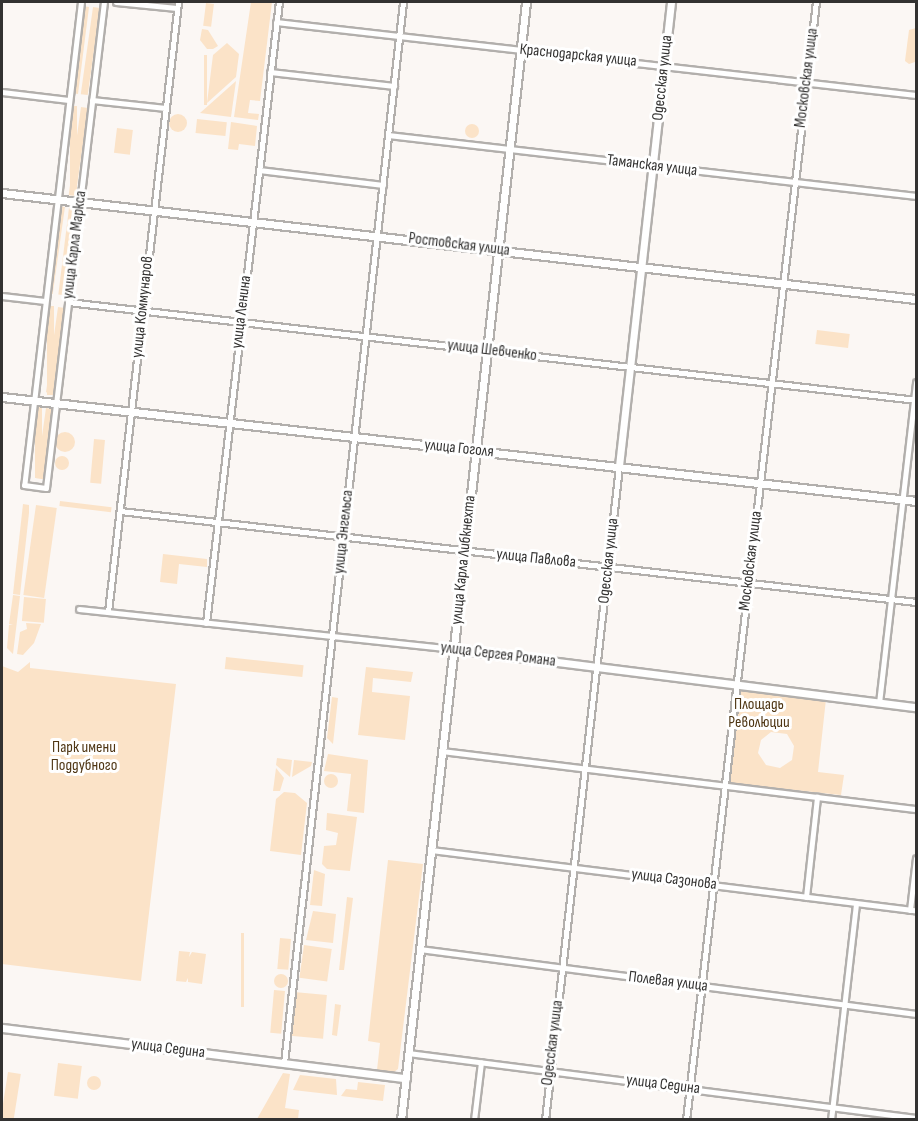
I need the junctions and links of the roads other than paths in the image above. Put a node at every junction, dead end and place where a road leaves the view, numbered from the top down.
1 (81, 2) edge
2 (104, 2) edge
3 (116, 2) edge
4 (279, 2) edge
5 (403, 2) edge
6 (526, 2) edge
7 (671, 2) edge
8 (816, 2) edge
9 (177, 5) edge
10 (276, 22) junction
11 (400, 35) junction
12 (521, 49) junction
13 (664, 66) junction
14 (270, 72) junction
15 (806, 82) junction
16 (394, 86) junction
17 (2, 92) edge
18 (916, 95) edge
19 (69, 100) junction
20 (92, 100) junction
21 (165, 108) junction
22 (388, 135) junction
23 (510, 149) junction
24 (653, 166) junction
25 (259, 170) junction
26 (795, 182) junction
27 (383, 185) junction
28 (2, 193) edge
29 (916, 196) edge
30 (57, 199) junction
31 (80, 202) junction
32 (154, 210) junction
33 (253, 222) junction
34 (377, 236) junction
35 (498, 250) junction
36 (642, 266) junction
37 (783, 283) junction
38 (2, 296) edge
39 (916, 299) edge
40 (45, 301) junction
41 (68, 302) junction
42 (142, 311) junction
43 (241, 322) junction
44 (366, 336) junction
45 (487, 350) junction
46 (630, 367) junction
47 (916, 382) edge
48 (772, 383) junction
49 (2, 397) edge
50 (915, 400) edge
51 (34, 401) junction
52 (56, 403) junction
53 (131, 412) junction
54 (229, 423) junction
55 (354, 437) junction
56 (476, 451) junction
57 (619, 466) junction
58 (760, 483) junction
59 (903, 500) junction
60 (916, 501) edge
61 (120, 511) junction
62 (218, 522) junction
63 (343, 537) junction
64 (465, 551) junction
65 (608, 567) junction
66 (748, 583) junction
67 (891, 599) junction
68 (916, 602) edge
69 (79, 609) dead end
70 (108, 612) junction
71 (206, 623) junction
72 (332, 636) junction
73 (454, 649) junction
74 (597, 667) junction
75 (737, 685) junction
76 (879, 703) junction
77 (916, 707) edge
78 (442, 751) junction
79 (585, 768) junction
80 (725, 786) junction
81 (817, 797) junction
82 (916, 809) edge
83 (431, 850) junction
84 (916, 858) edge
85 (574, 868) junction
86 (713, 885) junction
87 (806, 897) junction
88 (856, 903) junction
89 (914, 910) edge
90 (420, 949) junction
91 (562, 968) junction
92 (702, 986) junction
93 (844, 1005) junction
94 (916, 1014) edge
95 (2, 1028) edge
96 (408, 1053) junction
97 (481, 1062) junction
98 (284, 1063) junction
99 (550, 1071) junction
100 (406, 1078) junction
101 (690, 1089) junction
102 (833, 1107) junction
103 (916, 1118) edge
104 (401, 1119) edge
105 (474, 1119) edge
106 (545, 1119) edge
107 (686, 1119) edge
108 (831, 1119) edge

1 - 19 street, улица Карла Маркса
2 - 20 street, улица Карла Маркса
3 - 9 street
4 - 10 street, улица Ленина
5 - 11 street, улица Энгельса
6 - 12 street, улица Карла Либкнехта
7 - 13 street, Одесская улица
8 - 15 street, Московская улица
9 - 21 street, улица Коммунаров
10 - 11 street, Краснодарская улица
10 - 14 street, улица Ленина
11 - 12 street, Краснодарская улица
11 - 16 street, улица Энгельса
12 - 13 street, Краснодарская улица
12 - 23 street, улица Карла Либкнехта
13 - 15 street, Краснодарская улица
13 - 24 street, Одесская улица
14 - 16 street
14 - 25 street, улица Ленина
15 - 18 street, Краснодарская улица
15 - 26 street, Московская улица
16 - 22 street, улица Энгельса
17 - 19 street
19 - 30 street, улица Карла Маркса
20 - 21 street
20 - 31 street, улица Карла Маркса
21 - 32 street, улица Коммунаров
22 - 23 street, Таманская улица
22 - 27 street, улица Энгельса
23 - 24 street, Таманская улица
23 - 35 street, улица Карла Либкнехта
24 - 26 street, Таманская улица
24 - 36 street, Одесская улица
25 - 27 street
25 - 33 street, улица Ленина
26 - 29 street, Таманская улица
26 - 37 street, Московская улица
27 - 34 street, улица Энгельса
28 - 30 street, Ростовская улица
30 - 31 street, Ростовская улица
30 - 40 street, улица Карла Маркса
31 - 32 street, Ростовская улица
31 - 41 street, улица Карла Маркса
32 - 33 street, Ростовская улица
32 - 42 street, улица Коммунаров
33 - 34 street, Ростовская улица
33 - 43 street, улица Ленина
34 - 35 street, Ростовская улица
34 - 44 street, улица Энгельса
35 - 36 street, Ростовская улица
35 - 45 street, улица Карла Либкнехта
36 - 37 street, Ростовская улица
36 - 46 street, Одесская улица
37 - 39 street, Ростовская улица
37 - 48 street, Московская улица
38 - 40 street
40 - 51 street, улица Карла Маркса
41 - 42 street, улица Шевченко
41 - 52 street, улица Карла Маркса
42 - 43 street, улица Шевченко
42 - 53 street, улица Коммунаров
43 - 44 street, улица Шевченко
43 - 54 street, улица Ленина
44 - 45 street, улица Шевченко
44 - 55 street, улица Энгельса
45 - 46 street, улица Шевченко
45 - 56 street, улица Карла Либкнехта
46 - 48 street, улица Шевченко
46 - 57 street, Одесская улица
47 - 50 street
48 - 50 street, улица Шевченко
48 - 58 street, Московская улица
49 - 51 street, улица Гоголя
50 - 59 street
51 - 52 street, улица Гоголя
51 - 52 street, улица Карла Маркса
52 - 53 street, улица Гоголя
53 - 54 street, улица Гоголя
53 - 61 street, улица Коммунаров
54 - 55 street, улица Гоголя
54 - 62 street, улица Ленина
55 - 56 street, улица Гоголя
55 - 63 street, улица Энгельса
56 - 57 street, улица Гоголя
56 - 64 street, улица Карла Либкнехта
57 - 58 street, улица Гоголя
57 - 65 street, Одесская улица
58 - 59 street, улица Гоголя
58 - 66 street, Московская улица
59 - 60 street, улица Гоголя
59 - 67 street
61 - 62 street, улица Павлова
61 - 70 street, улица Коммунаров
62 - 63 street, улица Павлова
62 - 71 street, улица Ленина
63 - 64 street, улица Павлова
63 - 72 street, улица Энгельса
64 - 65 street, улица Павлова
64 - 73 street, улица Карла Либкнехта
65 - 66 street, улица Павлова
65 - 74 street, Одесская улица
66 - 67 street, улица Павлова
66 - 75 street, Московская улица
67 - 68 street, улица Павлова
67 - 76 street
69 - 70 street, улица Сергея Романа
70 - 71 street, улица Сергея Романа
71 - 72 street, улица Сергея Романа
72 - 73 street, улица Сергея Романа
72 - 98 street, улица Энгельса
73 - 74 street, улица Сергея Романа
73 - 78 street, улица Карла Либкнехта
74 - 75 street, улица Сергея Романа
74 - 79 street, Одесская улица
75 - 76 street, улица Сергея Романа
75 - 80 street, Московская улица
76 - 77 street, улица Сергея Романа
78 - 79 street
78 - 83 street, улица Карла Либкнехта
79 - 80 street
79 - 85 street, Одесская улица
80 - 81 street
80 - 86 street, Московская улица
81 - 82 street
81 - 87 street
83 - 85 street, улица Сазонова
83 - 90 street, улица Карла Либкнехта
84 - 89 street
85 - 86 street, улица Сазонова
85 - 91 street, Одесская улица
86 - 87 street, улица Сазонова
86 - 92 street, Московская улица
87 - 88 street, улица Сазонова
88 - 89 street, улица Сазонова
88 - 93 street
90 - 91 street, Полевая улица
90 - 96 street, улица Карла Либкнехта
91 - 92 street, Полевая улица
91 - 99 street, Одесская улица
92 - 93 street, Полевая улица
92 - 101 street, Московская улица
93 - 94 street, Полевая улица
93 - 102 street
95 - 98 street, улица Седина
96 - 97 street, улица Седина
96 - 100 street, улица Карла Либкнехта
97 - 99 street, улица Седина
97 - 105 street
98 - 100 street, улица Седина
99 - 101 street, улица Седина
99 - 106 street, Одесская улица
100 - 104 street, улица Карла Либкнехта
101 - 102 street, улица Седина
101 - 107 street, Московская улица
102 - 103 street, улица Седина
102 - 108 street

